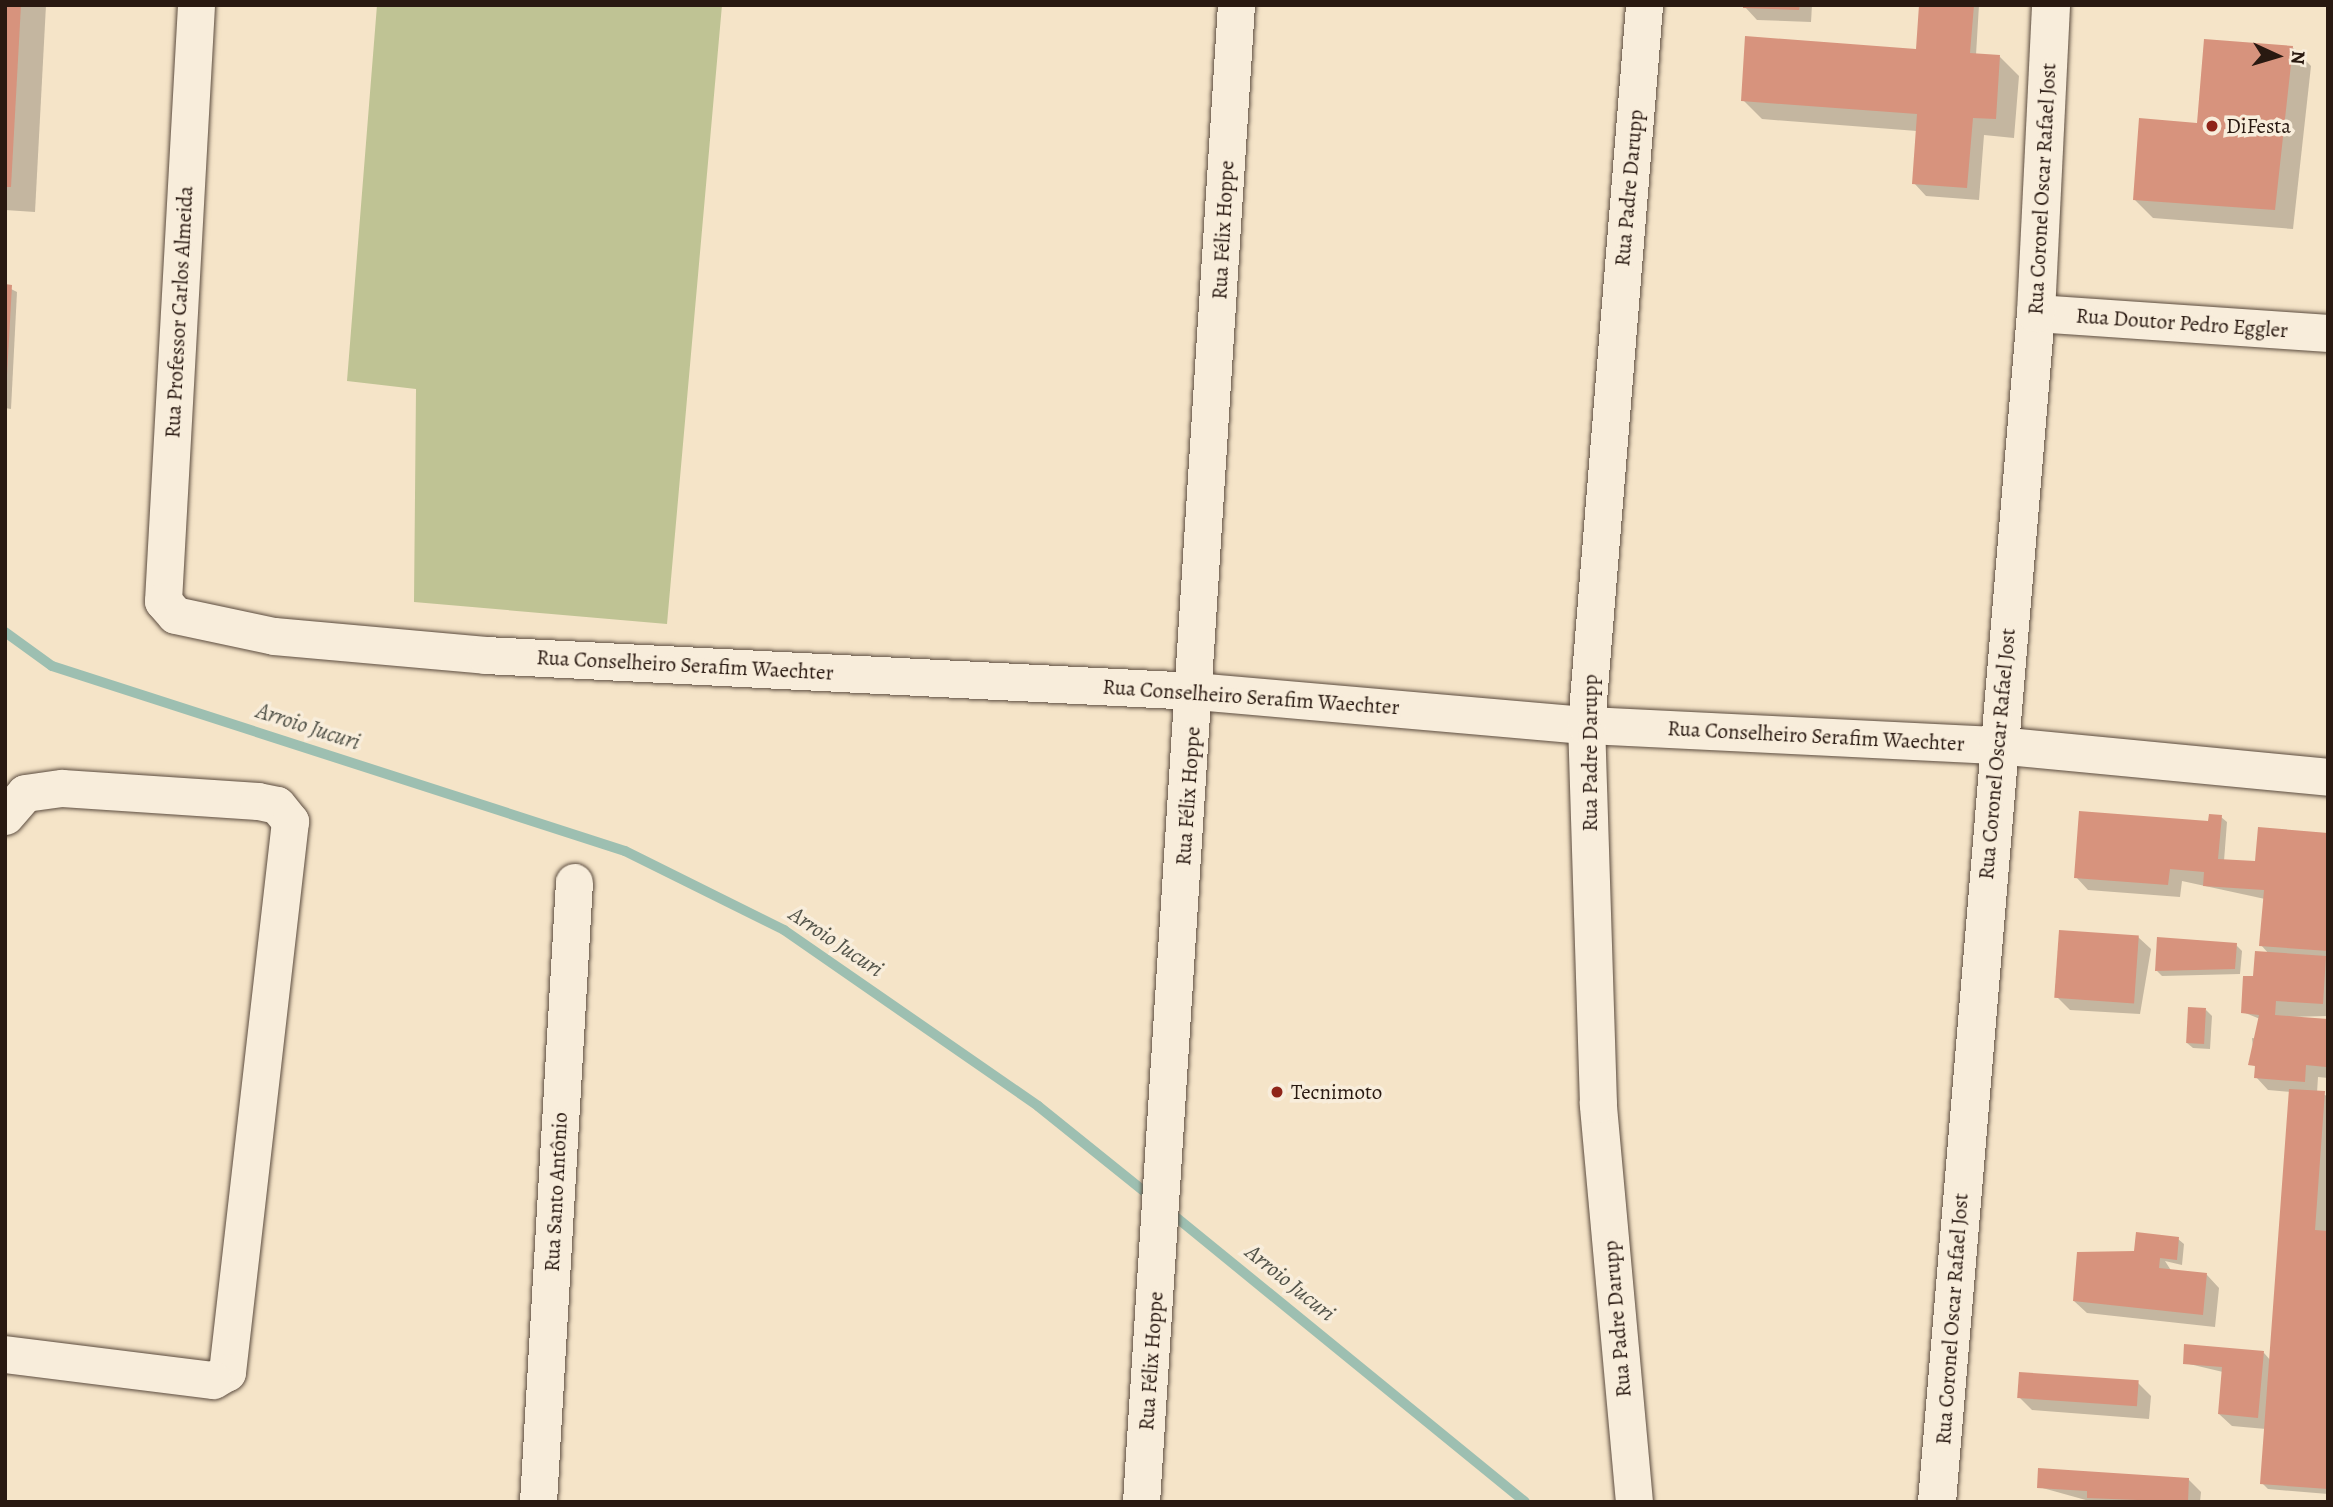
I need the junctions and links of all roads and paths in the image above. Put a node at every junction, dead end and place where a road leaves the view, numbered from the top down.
1 (196, 5) edge
2 (1236, 5) edge
3 (1644, 5) edge
4 (2051, 5) edge
5 (2066, 5) edge
6 (2050, 63) junction
7 (2036, 313) junction
8 (2328, 333) edge
9 (175, 615) joint
10 (1195, 691) junction
11 (1586, 725) junction
12 (1997, 745) junction
13 (2328, 777) edge
14 (5, 816) edge
15 (574, 882) dead end
16 (5, 1354) edge
17 (538, 1502) edge
18 (1140, 1502) edge
19 (1634, 1502) edge
20 (1937, 1502) edge

1 - 9 street, Rua Professor Carlos Almeida
2 - 10 street, Rua Félix Hoppe
3 - 11 street, Rua Padre Darupp
4 - 6 main road, Rua Coronel Oscar Rafael Jost
5 - 6 main road
6 - 7 main road, Rua Coronel Oscar Rafael Jost
7 - 8 street, Rua Doutor Pedro Eggler
7 - 12 main road, Rua Coronel Oscar Rafael Jost
9 - 10 street, Rua Conselheiro Serafim Waechter
10 - 11 street, Rua Conselheiro Serafim Waechter
10 - 18 street, Rua Félix Hoppe
11 - 12 street, Rua Conselheiro Serafim Waechter
11 - 19 street, Rua Padre Darupp
12 - 13 street, Rua Conselheiro Serafim Waechter
12 - 20 main road, Rua Coronel Oscar Rafael Jost
14 - 16 street
15 - 17 street, Rua Santo Antônio

